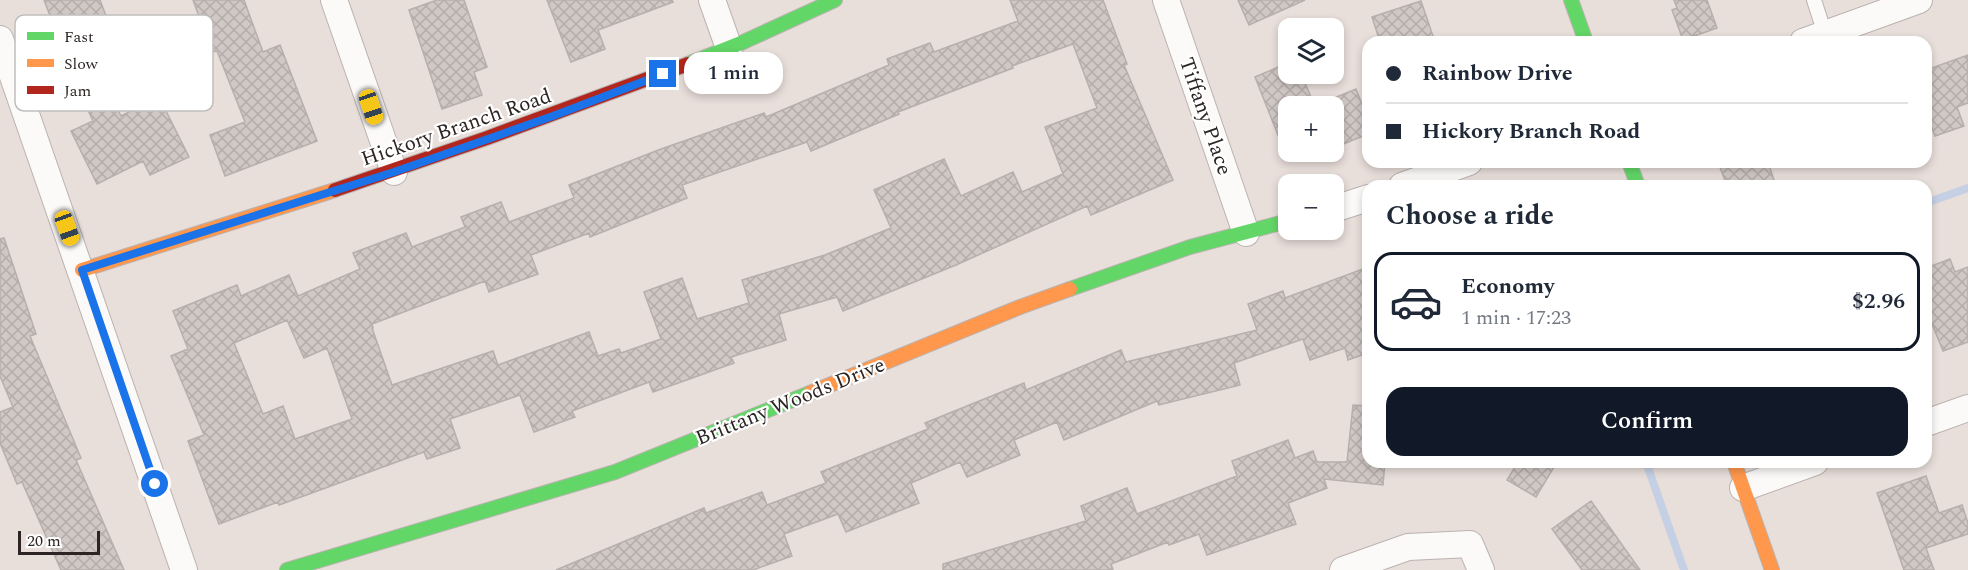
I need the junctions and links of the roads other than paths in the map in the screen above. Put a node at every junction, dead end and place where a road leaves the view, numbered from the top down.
1 (334, 0) edge
2 (712, 0) edge
3 (835, 0) edge
4 (1166, 0) edge
5 (1571, 0) edge
6 (1814, 0) edge
7 (1919, 0) edge
8 (1584, 36) edge
9 (1814, 36) edge
10 (1820, 36) edge
11 (0, 39) edge
12 (729, 48) junction
13 (15, 81) edge
14 (26, 111) edge
15 (1452, 168) edge
16 (394, 172) junction
17 (1419, 180) edge
18 (1362, 200) edge
19 (1344, 206) edge
20 (1278, 224) edge
21 (1246, 233) junction
22 (82, 270) junction
23 (1968, 408) edge
24 (1932, 421) edge
25 (1736, 468) edge
26 (1798, 468) edge
27 (1743, 488) junction
28 (184, 570) edge
29 (287, 570) edge
30 (1343, 570) edge
31 (1481, 570) edge
32 (1772, 570) edge

1 - 16 street
2 - 12 street
3 - 12 street, Hickory Branch Road
4 - 21 street, Tiffany Place
5 - 8 street
6 - 9 lane
7 - 10 street
11 - 13 street
12 - 16 street, Hickory Branch Road
14 - 22 street
15 - 17 street
16 - 22 street, Hickory Branch Road
18 - 19 street
20 - 21 street, Brittany Woods Drive
21 - 29 street, Brittany Woods Drive
22 - 28 street
23 - 24 street
25 - 27 street
26 - 27 street
27 - 32 street
30 - 31 street

